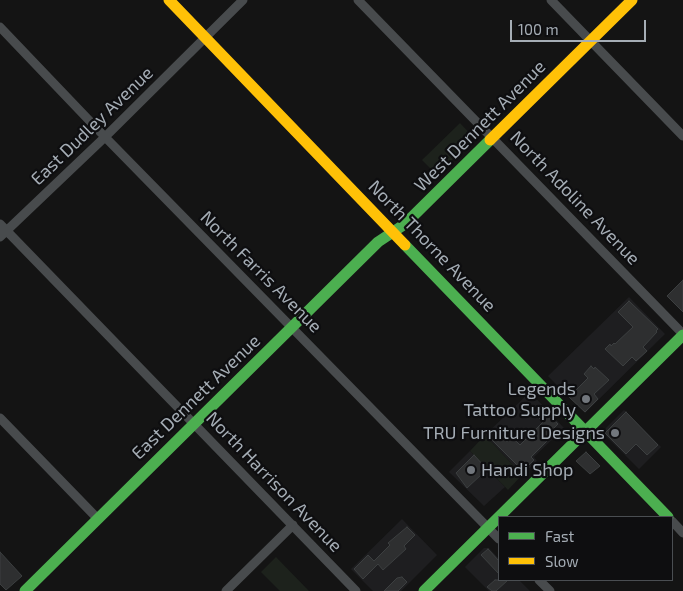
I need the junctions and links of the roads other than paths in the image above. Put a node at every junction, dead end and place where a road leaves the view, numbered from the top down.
1 (169, 0) edge
2 (243, 0) edge
3 (358, 0) edge
4 (551, 0) edge
5 (632, 0) edge
6 (0, 27) edge
7 (205, 36) junction
8 (590, 41) junction
9 (683, 136) edge
10 (105, 137) junction
11 (493, 137) junction
12 (2, 231) edge
13 (394, 232) junction
14 (292, 327) junction
15 (683, 334) edge
16 (0, 418) edge
17 (194, 423) junction
18 (586, 431) junction
19 (501, 516) edge
20 (667, 516) edge
21 (97, 518) junction
22 (498, 519) edge
23 (673, 522) edge
24 (293, 525) junction
25 (489, 528) junction
26 (683, 533) edge
27 (498, 537) edge
28 (540, 581) edge
29 (25, 591) edge
30 (226, 591) edge
31 (356, 591) edge
32 (424, 591) edge
33 (550, 591) edge

1 - 7 street, North Thorne Avenue
2 - 7 street, East Dudley Avenue
3 - 11 street, North Adoline Avenue
4 - 8 street
5 - 8 street, West Dennett Avenue
6 - 10 street, North Farris Avenue
7 - 10 street, East Dudley Avenue
7 - 13 street, North Thorne Avenue
8 - 9 street
8 - 11 street, West Dennett Avenue
10 - 12 street, East Dudley Avenue
10 - 14 street, North Farris Avenue
11 - 13 street, West Dennett Avenue
11 - 15 street, North Adoline Avenue
12 - 17 street, North Harrison Avenue
13 - 14 street, East Dennett Avenue
13 - 18 street, North Thorne Avenue
14 - 17 street, East Dennett Avenue
14 - 25 street, North Farris Avenue
15 - 18 street
16 - 21 street
17 - 21 street, East Dennett Avenue
17 - 24 street, North Harrison Avenue
18 - 19 street
18 - 20 street, North Thorne Avenue
21 - 29 street, East Dennett Avenue
22 - 25 street
23 - 26 street
24 - 30 street
24 - 31 street, North Harrison Avenue
25 - 27 street, North Farris Avenue
25 - 32 street
28 - 33 street

